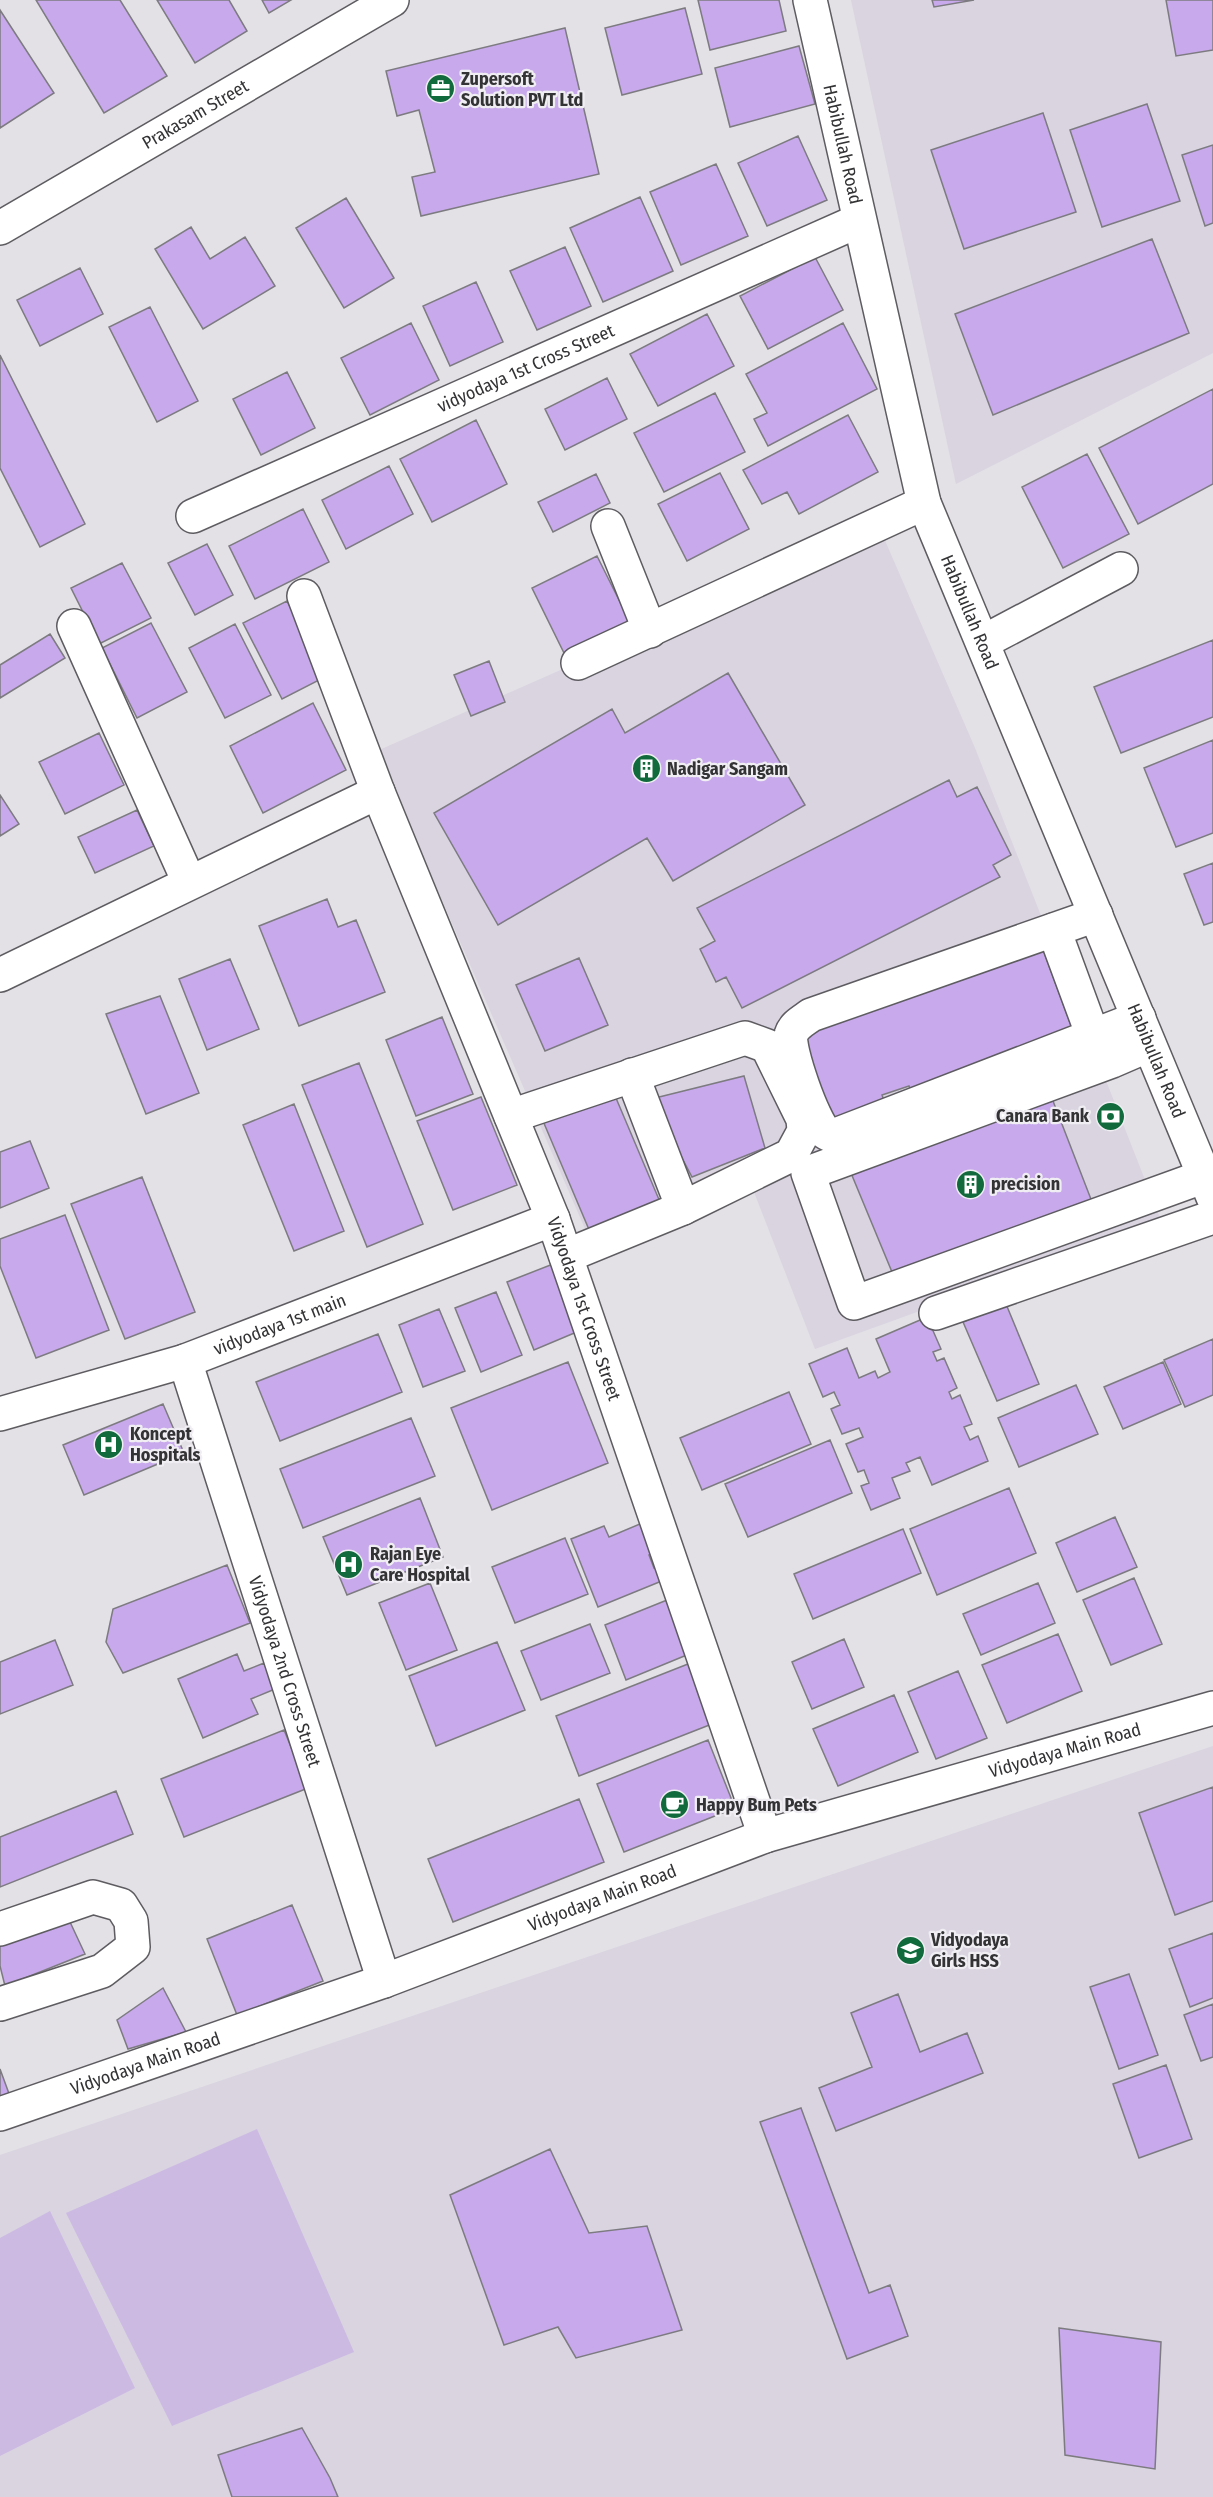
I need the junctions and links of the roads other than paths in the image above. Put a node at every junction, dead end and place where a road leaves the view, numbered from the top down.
1 (392, 0) edge
2 (810, 0) edge
3 (858, 221) junction
4 (0, 228) edge
5 (924, 503) junction
6 (193, 516) dead end
7 (608, 526) dead end
8 (1121, 569) dead end
9 (304, 596) dead end
10 (74, 627) dead end
11 (650, 631) junction
12 (983, 642) junction
13 (578, 663) dead end
14 (378, 792) junction
15 (189, 882) junction
16 (1096, 915) junction
17 (1054, 930) junction
18 (0, 975) edge
19 (1144, 1031) junction
20 (1093, 1035) junction
21 (632, 1075) junction
22 (511, 1116) junction
23 (1211, 1191) edge
24 (683, 1208) junction
25 (1213, 1217) edge
26 (553, 1220) junction
27 (566, 1256) junction
28 (936, 1313) dead end
29 (185, 1361) junction
30 (0, 1414) edge
31 (1213, 1708) edge
32 (765, 1836) junction
33 (0, 1929) edge
34 (384, 1981) junction
35 (0, 2004) edge
36 (0, 2114) edge

1 - 4 street, Prakasam Street
2 - 3 street, Habibullah Road
3 - 5 street, Habibullah Road
3 - 6 street, vidyodaya 1st Cross Street
5 - 11 street
5 - 12 street, Habibullah Road
7 - 11 street
8 - 12 street
9 - 14 street, Vidyodaya 1st Cross Street
10 - 15 street
11 - 13 street
12 - 16 street, Habibullah Road
14 - 15 street
14 - 22 street, Vidyodaya 1st Cross Street
15 - 18 street
16 - 17 street
16 - 19 street, Habibullah Road
17 - 20 street
17 - 20 street
19 - 20 street
19 - 23 street, Habibullah Road
19 - 23 street
21 - 22 street
21 - 24 street
21 - 24 street
22 - 26 street, Vidyodaya 1st Cross Street
24 - 27 street
25 - 28 street
26 - 27 street, Vidyodaya 1st Cross Street
26 - 29 street, vidyodaya 1st main
27 - 32 street, Vidyodaya 1st Cross Street
29 - 30 street, vidyodaya 1st main
29 - 34 street, Vidyodaya 2nd Cross Street
31 - 32 street, Vidyodaya Main Road
32 - 34 street, Vidyodaya Main Road
33 - 35 street
34 - 36 street, Vidyodaya Main Road

